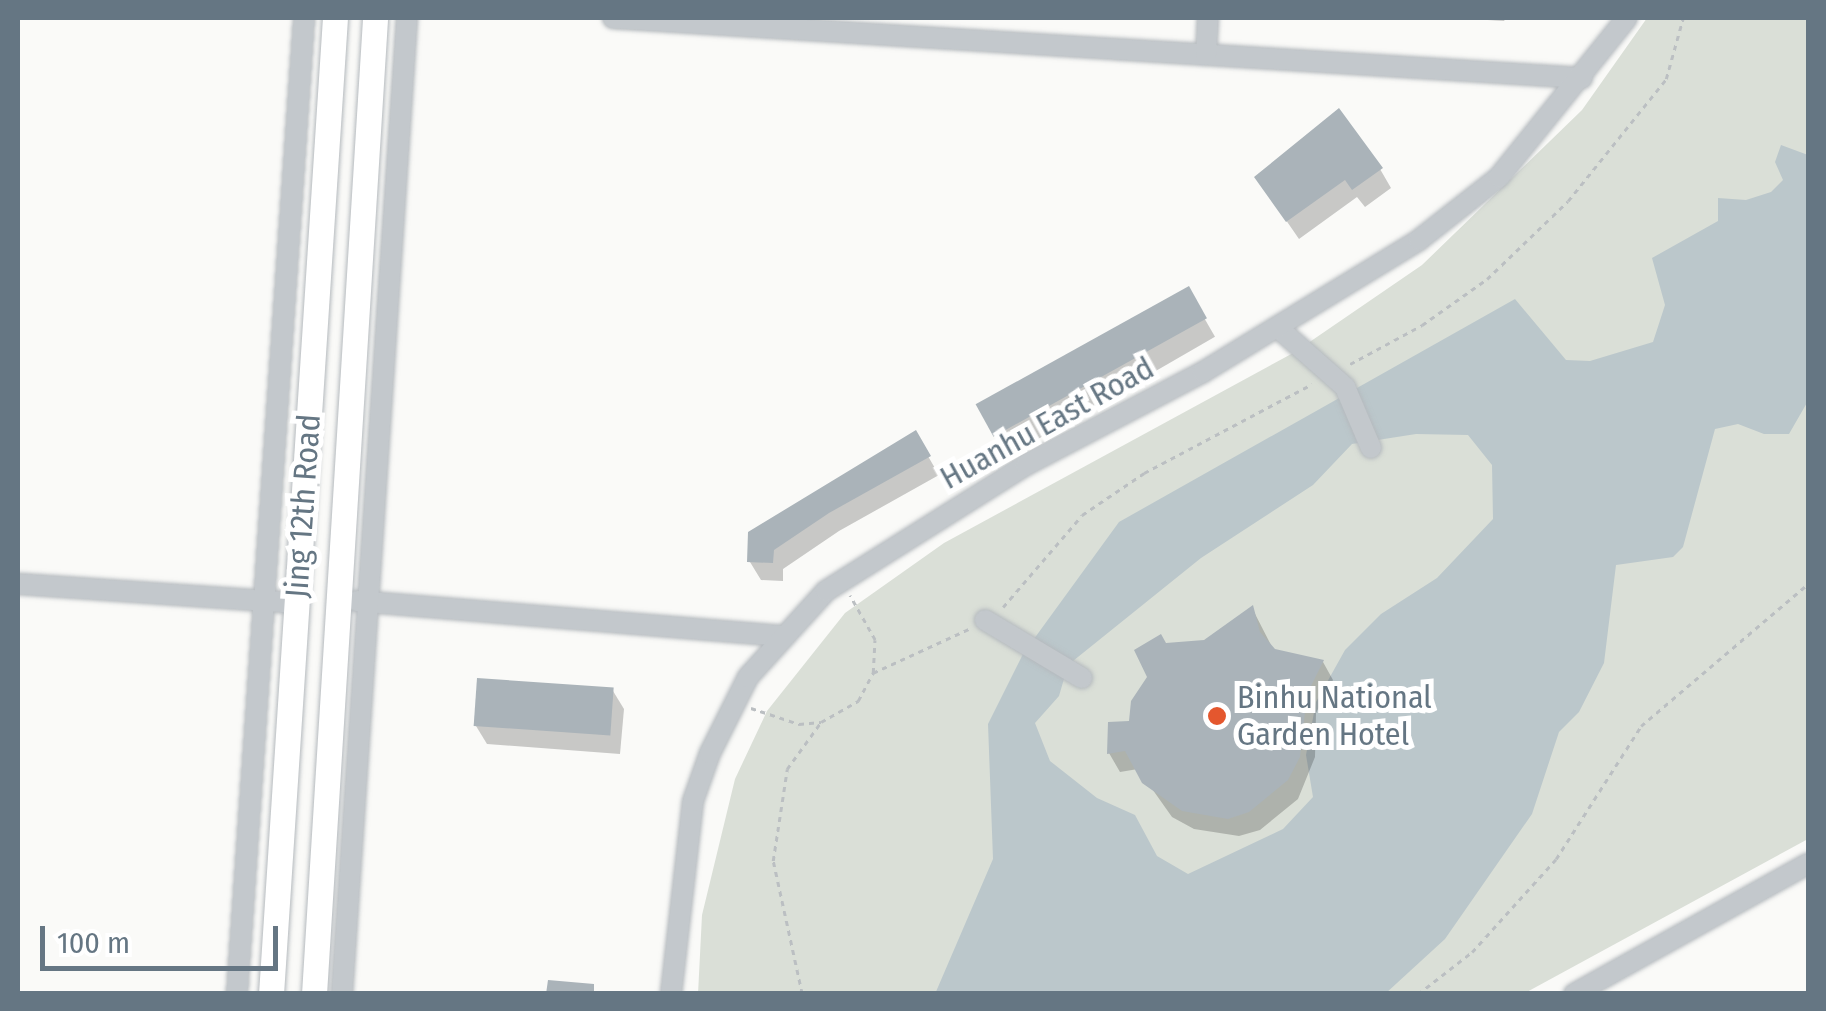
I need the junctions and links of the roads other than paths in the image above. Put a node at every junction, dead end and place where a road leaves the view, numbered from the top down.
1 (304, 18) edge
2 (335, 18) edge
3 (375, 18) edge
4 (407, 18) edge
5 (612, 18) edge
6 (1208, 18) edge
7 (1627, 18) edge
8 (842, 25) edge
9 (1206, 55) junction
10 (1582, 78) junction
11 (1277, 327) junction
12 (1372, 448) dead end
13 (18, 584) edge
14 (340, 600) junction
15 (262, 601) junction
16 (368, 602) junction
17 (297, 603) junction
18 (985, 620) dead end
19 (784, 636) junction
20 (1082, 678) dead end
21 (1808, 864) edge
22 (237, 994) edge
23 (271, 994) edge
24 (314, 994) edge
25 (342, 994) edge
26 (671, 994) edge
27 (1574, 994) edge

1 - 15 street
2 - 17 main road, Jing 12th Road
3 - 14 main road
4 - 16 street
5 - 8 street
6 - 9 street
7 - 10 street, Huanhu East Road
8 - 9 street
9 - 10 street
10 - 11 street, Huanhu East Road
11 - 12 street
11 - 19 street, Huanhu East Road
13 - 15 street
14 - 16 street
14 - 24 main road
15 - 17 street
15 - 22 street
16 - 19 street
16 - 25 street
17 - 23 main road, Jing 12th Road
18 - 20 street
19 - 26 street, Huanhu East Road
21 - 27 street

